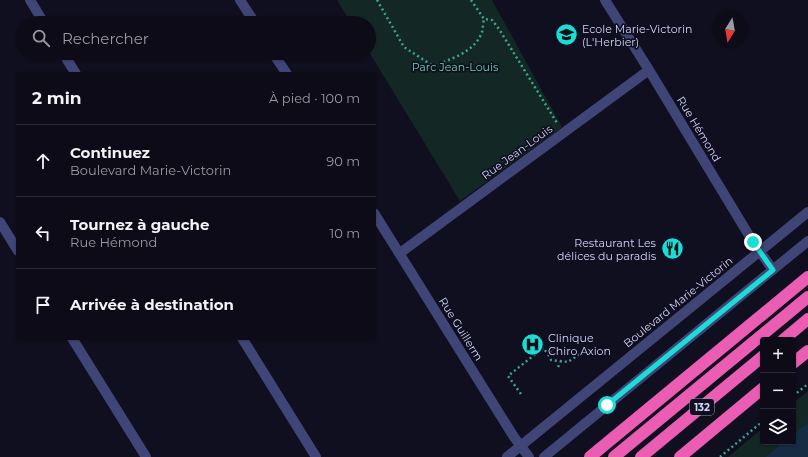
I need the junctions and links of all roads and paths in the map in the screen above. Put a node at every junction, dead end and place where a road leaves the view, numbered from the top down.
1 (30, 0) edge
2 (240, 0) edge
3 (377, 0) edge
4 (473, 0) edge
5 (605, 0) edge
6 (40, 16) edge
7 (250, 16) edge
8 (484, 19) junction
9 (67, 60) edge
10 (278, 60) edge
11 (649, 70) junction
12 (75, 72) edge
13 (286, 72) edge
14 (560, 128) dead end
15 (808, 212) edge
16 (376, 216) edge
17 (0, 222) edge
18 (808, 241) edge
19 (16, 248) edge
20 (759, 251) junction
21 (400, 253) junction
22 (773, 270) junction
23 (808, 277) edge
24 (808, 297) edge
25 (808, 319) edge
26 (787, 337) edge
27 (73, 340) edge
28 (243, 340) edge
29 (553, 348) dead end
30 (584, 351) dead end
31 (808, 351) edge
32 (548, 354) junction
33 (760, 358) edge
34 (560, 361) junction
35 (796, 361) edge
36 (558, 367) dead end
37 (808, 384) edge
38 (760, 390) edge
39 (521, 394) dead end
40 (796, 394) edge
41 (760, 424) edge
42 (520, 447) junction
43 (146, 457) edge
44 (316, 457) edge
45 (508, 457) edge
46 (529, 457) edge
47 (544, 457) edge
48 (590, 457) edge
49 (614, 457) edge
50 (641, 457) edge
51 (680, 457) edge
52 (720, 457) edge

1 - 6 street
2 - 7 street
3 - 8 path
4 - 8 path
5 - 11 street, Rue Hémond
8 - 14 path
9 - 12 street
10 - 13 street
11 - 20 street, Rue Hémond
11 - 21 street, Rue Jean-Louis
15 - 20 street, Boulevard Marie-Victorin
16 - 21 street, Rue Guillerm
17 - 19 street
18 - 22 street
20 - 22 street, Rue Hémond
20 - 42 street, Boulevard Marie-Victorin
21 - 42 street, Rue Guillerm
22 - 47 street
23 - 48 highway
24 - 49 highway
25 - 26 highway
27 - 43 street
28 - 44 street
29 - 32 path
30 - 34 path
31 - 35 highway
32 - 34 path
32 - 39 path
33 - 50 highway, 132
34 - 36 path
37 - 40 path
38 - 51 highway
41 - 52 path
42 - 45 street, Boulevard Marie-Victorin
42 - 46 street, Rue Guillerm

